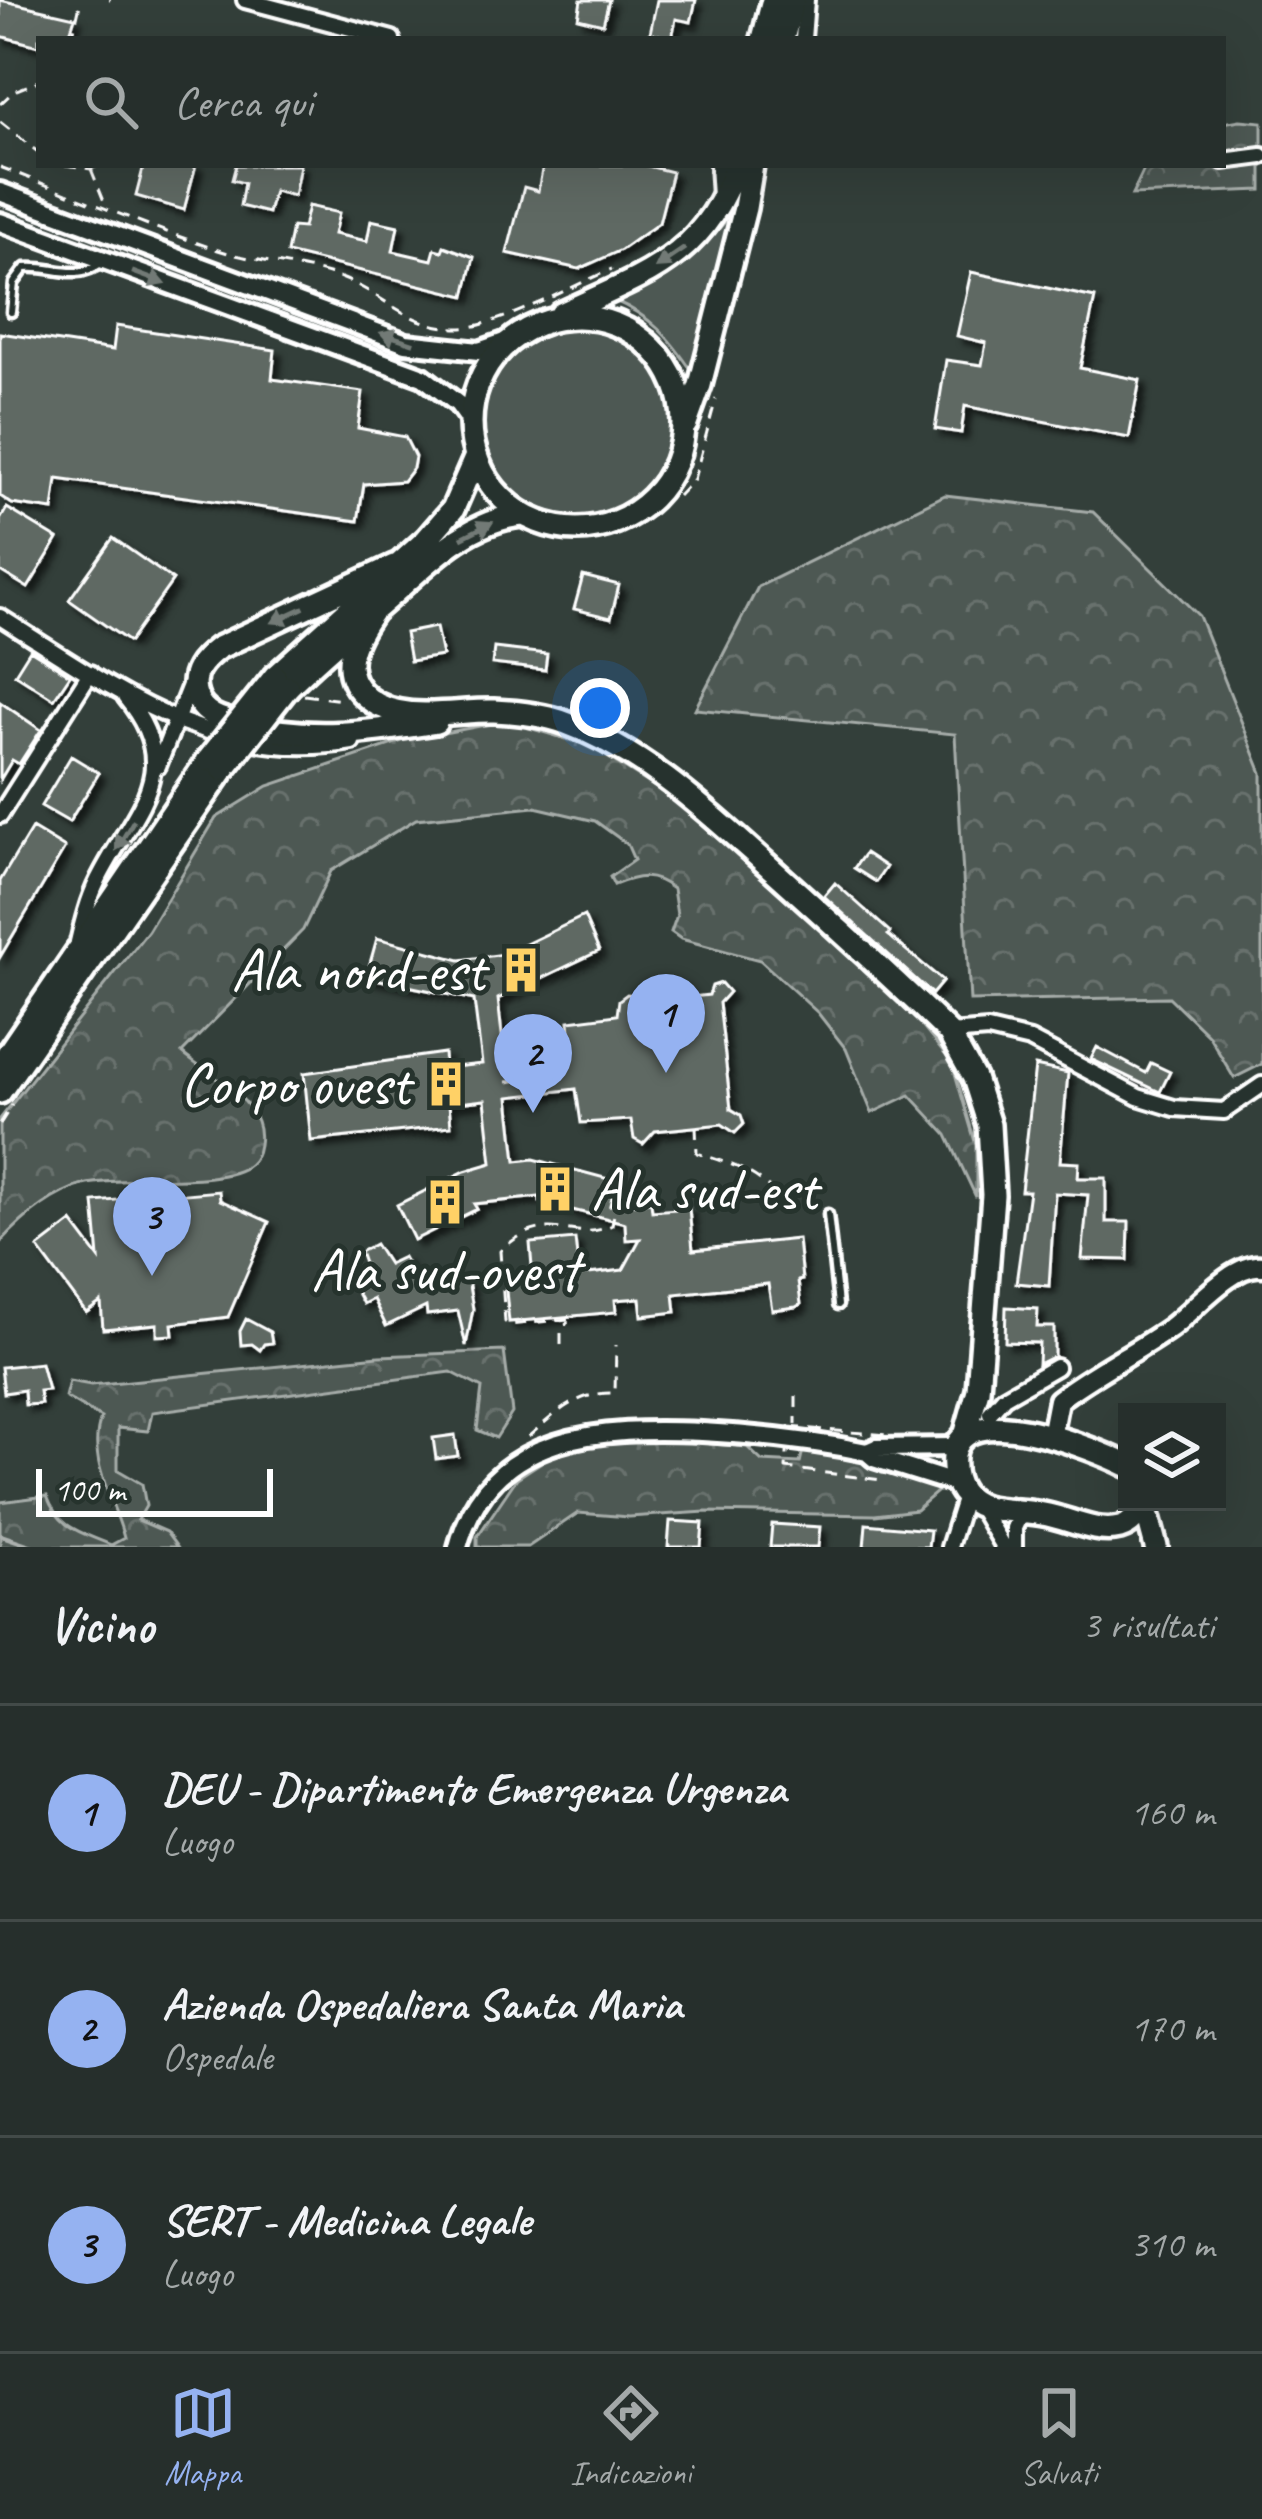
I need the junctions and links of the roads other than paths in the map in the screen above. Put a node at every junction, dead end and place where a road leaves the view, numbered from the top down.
1 (245, 0) edge
2 (773, 0) edge
3 (793, 0) edge
4 (806, 0) edge
5 (381, 36) edge
6 (765, 36) edge
7 (784, 36) edge
8 (803, 36) edge
9 (1262, 156) edge
10 (1226, 161) edge
11 (718, 168) edge
12 (735, 168) edge
13 (752, 168) edge
14 (762, 168) edge
15 (0, 192) edge
16 (721, 204) junction
17 (745, 208) junction
18 (0, 222) edge
19 (103, 261) junction
20 (11, 312) dead end
21 (544, 322) junction
22 (510, 340) junction
23 (470, 422) junction
24 (684, 430) junction
25 (476, 456) junction
26 (523, 515) junction
27 (394, 566) junction
28 (373, 611) junction
29 (0, 617) edge
30 (90, 674) junction
31 (194, 676) junction
32 (286, 685) junction
33 (122, 693) junction
34 (174, 718) junction
35 (562, 722) junction
36 (388, 730) junction
37 (215, 765) junction
38 (154, 778) junction
39 (0, 814) edge
40 (72, 964) junction
41 (949, 1033) junction
42 (0, 1065) edge
43 (1262, 1085) edge
44 (0, 1092) edge
45 (828, 1214) dead end
46 (1262, 1266) edge
47 (838, 1305) dead end
48 (1056, 1367) dead end
49 (978, 1390) junction
50 (995, 1419) junction
51 (1051, 1436) junction
52 (960, 1441) junction
53 (867, 1452) junction
54 (1118, 1460) edge
55 (967, 1495) junction
56 (1022, 1510) junction
57 (1141, 1511) edge
58 (1146, 1511) edge
59 (1098, 1528) junction
60 (458, 1547) edge
61 (950, 1547) edge
62 (1004, 1547) edge
63 (1014, 1547) edge
64 (1126, 1547) edge
65 (1156, 1547) edge

1 - 5 street
2 - 6 main road
3 - 7 main road
4 - 8 street
9 - 10 street
11 - 16 street
12 - 16 main road
13 - 17 main road
14 - 17 street
22 -> 15 street
16 -> 21 main road
17 - 24 main road
18 - 19 street
19 - 20 lane
19 -> 23 street
21 - 22 main road
21 - 24 main road
22 - 23 main road
23 - 25 main road
24 - 26 main road
25 - 26 main road
25 - 27 main road
28 -> 26 main road
27 -> 31 main road
27 - 32 main road
28 - 32 main road
28 - 35 main road
29 - 30 street
30 - 33 street
30 - 39 street
31 - 34 street
31 - 36 main road
32 - 37 main road, bridge
33 - 34 street
33 - 38 street
34 - 36 street
34 - 38 street
35 - 36 main road
35 - 41 main road
37 - 40 main road
37 - 44 main road
38 -> 40 street
40 - 42 main road
41 - 43 street
41 - 49 main road
45 - 47 lane
46 - 51 main road
48 - 50 street
49 - 50 main road
49 - 52 main road
50 - 51 main road
50 - 52 main road
51 - 54 main road
52 - 53 street
52 - 55 main road
53 - 55 street
53 - 60 street
55 - 56 main road
55 - 61 street
55 - 62 street
56 - 59 main road
56 - 63 street
57 - 59 main road
58 - 65 main road
59 - 64 main road

